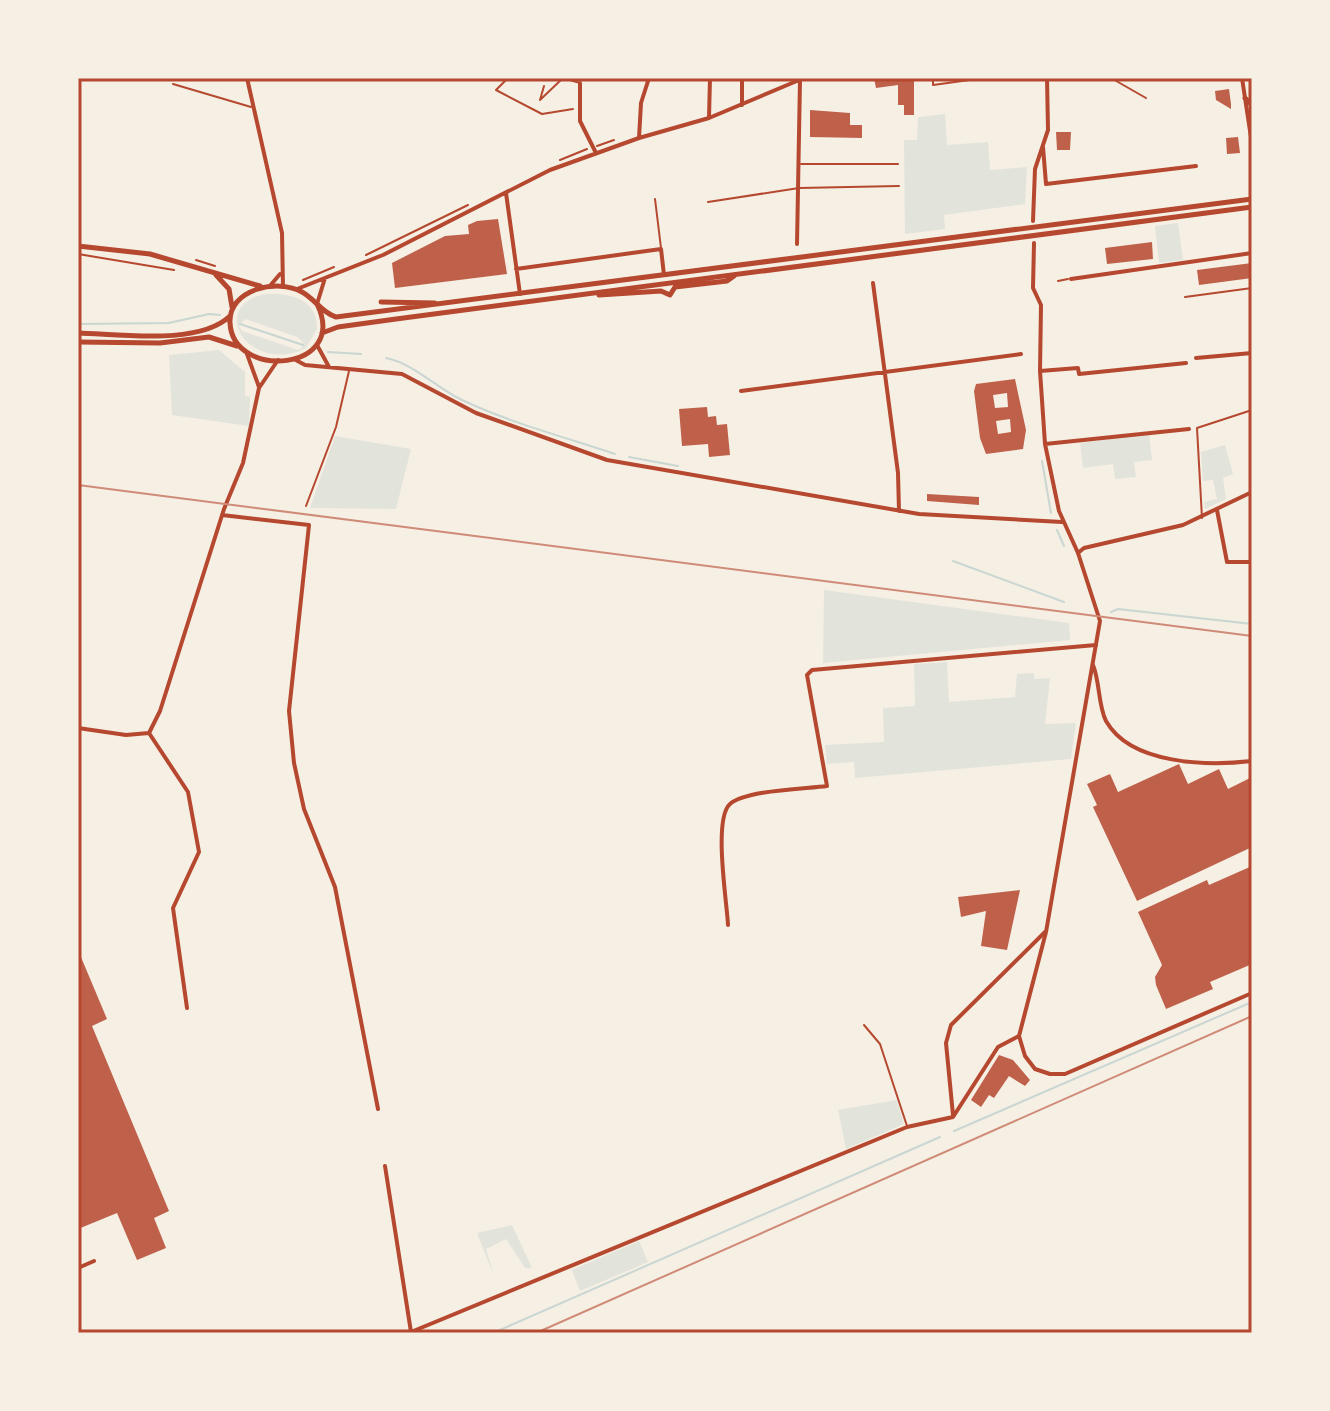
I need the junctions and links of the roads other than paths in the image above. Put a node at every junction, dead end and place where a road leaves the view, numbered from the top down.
1 (247, 78) edge
2 (649, 78) edge
3 (710, 78) edge
4 (742, 78) edge
5 (933, 78) edge
6 (984, 78) edge
7 (1047, 78) edge
8 (1111, 78) edge
9 (1242, 78) edge
10 (802, 79) edge
11 (580, 83) joint
12 (173, 84) dead end
13 (544, 86) dead end
14 (1146, 98) dead end
15 (1245, 98) junction
16 (742, 105) junction
17 (1252, 105) edge
18 (252, 107) junction
19 (709, 118) junction
20 (1251, 132) edge
21 (639, 138) junction
22 (1252, 144) edge
23 (1043, 147) junction
24 (596, 153) junction
25 (801, 164) junction
26 (898, 164) dead end
27 (1196, 166) dead end
28 (899, 186) dead end
29 (799, 188) junction
30 (506, 192) junction
31 (655, 199) dead end
32 (1252, 199) edge
33 (708, 202) dead end
34 (1252, 207) edge
35 (1033, 221) dead end
36 (1034, 243) dead end
37 (797, 244) dead end
38 (78, 246) edge
39 (661, 249) junction
40 (1252, 253) edge
41 (516, 269) junction
42 (212, 272) junction
43 (280, 274) junction
44 (664, 275) junction
45 (326, 276) junction
46 (735, 276) junction
47 (1071, 279) joint
48 (1058, 281) dead end
49 (873, 283) dead end
50 (297, 286) junction
51 (266, 287) junction
52 (283, 287) junction
53 (1252, 288) edge
54 (590, 293) junction
55 (520, 294) junction
56 (1185, 297) dead end
57 (381, 302) dead end
58 (317, 304) junction
59 (440, 304) junction
60 (231, 314) junction
61 (78, 333) edge
62 (322, 333) junction
63 (78, 342) edge
64 (317, 345) junction
65 (244, 350) junction
66 (1252, 353) edge
67 (1021, 354) dead end
68 (1196, 358) dead end
69 (294, 359) junction
70 (278, 360) junction
71 (1186, 363) dead end
72 (329, 367) junction
73 (350, 370) junction
74 (1040, 371) junction
75 (885, 372) junction
76 (259, 388) junction
77 (741, 391) dead end
78 (1252, 410) edge
79 (1189, 429) dead end
80 (1045, 444) junction
81 (1252, 492) edge
82 (306, 506) dead end
83 (1217, 510) junction
84 (899, 511) junction
85 (222, 515) junction
86 (1202, 518) junction
87 (1062, 522) junction
88 (1078, 553) junction
89 (1252, 562) edge
90 (1096, 645) junction
91 (1093, 663) junction
92 (78, 728) edge
93 (149, 733) junction
94 (1252, 761) edge
95 (728, 925) dead end
96 (1046, 932) junction
97 (1252, 993) edge
98 (187, 1008) dead end
99 (864, 1025) dead end
100 (1019, 1036) junction
101 (378, 1109) dead end
102 (953, 1117) junction
103 (907, 1127) junction
104 (385, 1166) dead end
105 (94, 1261) dead end
106 (78, 1268) edge

1 - 18 street
2 - 21 street
3 - 19 street
4 - 16 street
5 - 6 lane
7 - 23 street
8 - 14 lane
9 - 15 street
10 - 16 street
10 - 25 street
11 - 13 lane
11 - 24 street
12 - 18 lane
15 - 17 main road
15 - 20 street
16 - 19 street
18 - 43 street
19 - 21 street
20 - 22 street
21 - 24 street
23 - 27 street
23 - 35 street
24 - 30 street
25 - 26 lane
25 - 29 street
28 - 29 lane
29 - 33 lane
29 - 37 street
30 - 41 street
30 - 45 street
31 - 39 lane
32 - 44 main road
34 - 46 main road
36 - 74 street
38 - 42 main road
39 - 41 street
39 - 44 street
40 - 47 street
41 - 55 street
42 - 51 main road
42 - 60 main road
43 - 51 street
43 - 52 street
44 - 55 main road
45 - 50 street
45 - 58 street
46 - 54 main road
46 - 54 main road
47 - 48 lane
49 - 75 street
50 - 52 main road
50 - 58 main road
51 - 52 main road
51 - 60 main road
53 - 56 lane
54 - 62 main road
55 - 59 main road
57 - 59 main road
58 - 59 main road
58 - 62 main road
60 - 61 main road
60 - 65 main road
62 - 64 main road
63 - 65 main road
64 - 69 main road
64 - 72 street
65 - 70 main road
65 - 76 street
66 - 68 street
67 - 75 street
69 - 70 main road
69 - 72 street
70 - 76 street
71 - 74 street
72 - 73 street
73 - 82 lane
73 - 84 street
74 - 80 street
75 - 77 street
75 - 84 street
76 - 85 street
78 - 86 lane
79 - 80 street
80 - 87 street
81 - 83 street
83 - 86 street
83 - 89 street
84 - 87 street
85 - 93 street
85 - 101 street
86 - 88 street
87 - 88 street
88 - 90 street
90 - 91 street
90 - 95 street
91 - 94 street
91 - 96 street
92 - 93 street
93 - 98 street
96 - 100 street
96 - 102 street
97 - 100 street
99 - 103 lane
100 - 102 street
102 - 103 street
103 - 104 street
105 - 106 street

